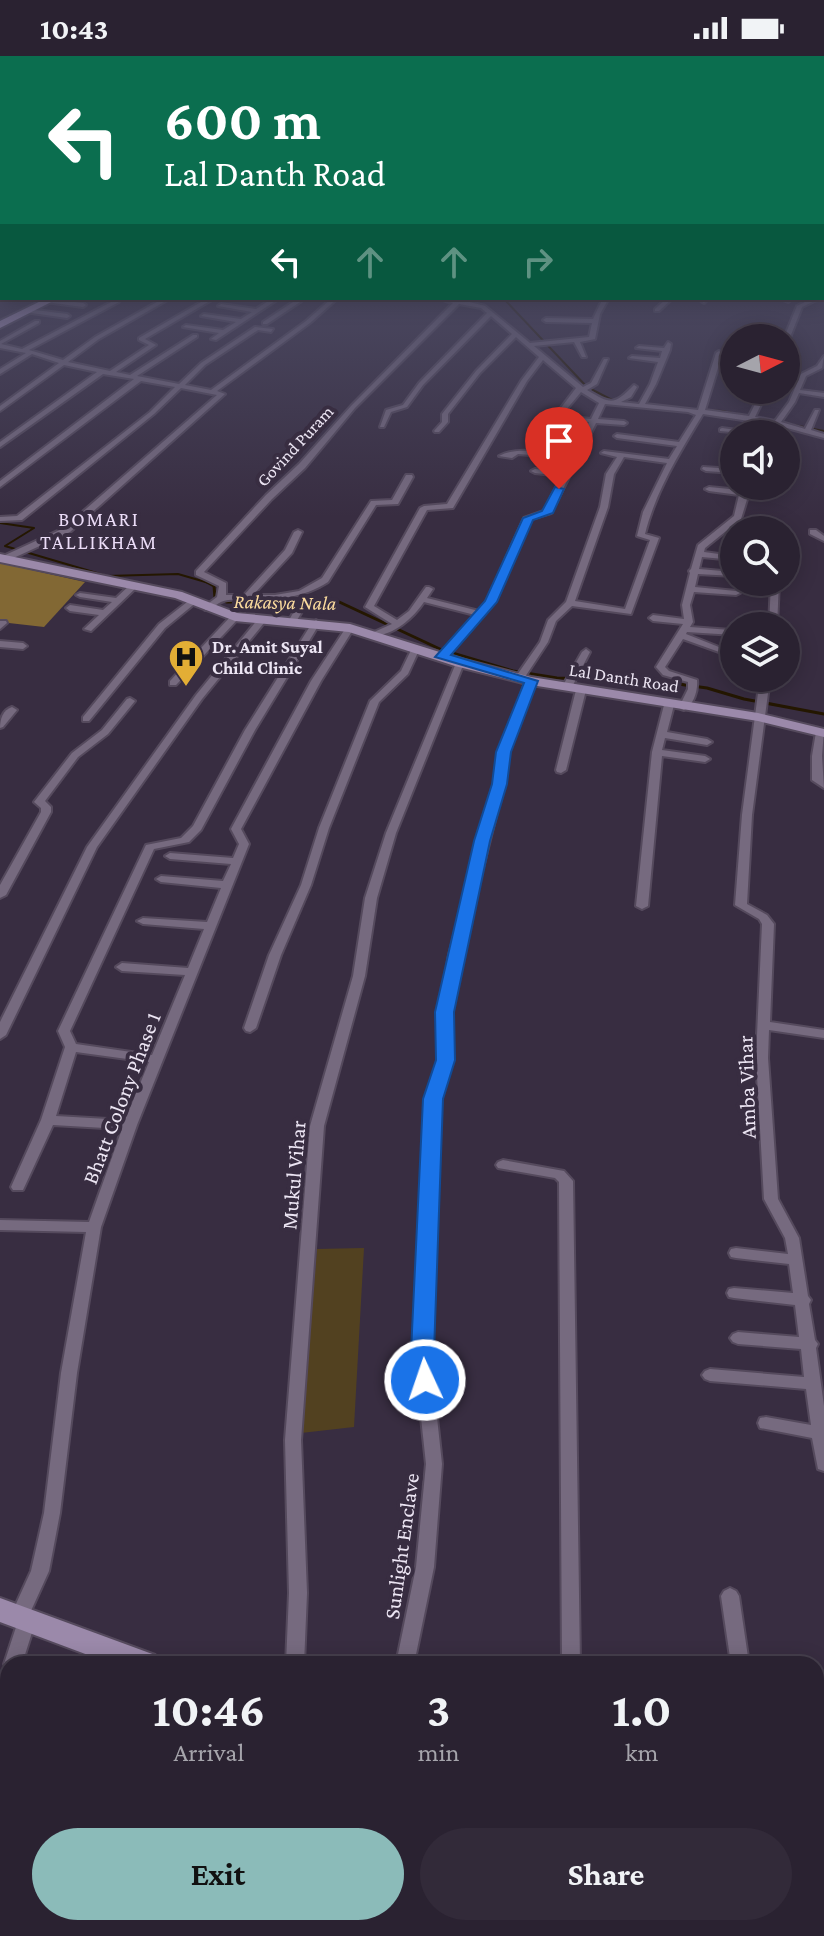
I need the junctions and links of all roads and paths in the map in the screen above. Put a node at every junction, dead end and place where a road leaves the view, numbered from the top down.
1 (46, 341) edge
2 (94, 341) edge
3 (144, 341) edge
4 (188, 341) edge
5 (238, 341) edge
6 (282, 341) edge
7 (419, 341) edge
8 (463, 341) edge
9 (509, 341) edge
10 (524, 341) edge
11 (583, 341) edge
12 (577, 342) junction
13 (0, 344) edge
14 (529, 345) junction
15 (639, 348) dead end
16 (28, 351) junction
17 (720, 355) edge
18 (584, 356) dead end
19 (542, 357) junction
20 (632, 358) dead end
21 (824, 358) edge
22 (606, 360) dead end
23 (663, 360) junction
24 (61, 363) junction
25 (822, 368) edge
26 (0, 372) edge
27 (107, 372) junction
28 (136, 377) junction
29 (800, 382) edge
30 (183, 385) junction
31 (634, 387) dead end
32 (585, 389) junction
33 (212, 392) junction
34 (800, 392) edge
35 (824, 395) edge
36 (611, 402) junction
37 (758, 404) edge
38 (639, 406) junction
39 (0, 409) edge
40 (657, 410) junction
41 (700, 411) junction
42 (819, 415) edge
43 (752, 417) junction
44 (556, 418) junction
45 (651, 420) dead end
46 (763, 420) edge
47 (591, 421) junction
48 (624, 423) dead end
49 (382, 426) dead end
50 (800, 427) edge
51 (810, 429) junction
52 (437, 431) dead end
53 (617, 436) dead end
54 (824, 436) edge
55 (680, 444) junction
56 (0, 445) edge
57 (533, 453) junction
58 (604, 453) dead end
59 (622, 455) junction
60 (503, 456) dead end
61 (575, 456) junction
62 (671, 461) junction
63 (535, 471) dead end
64 (720, 472) edge
65 (566, 474) junction
66 (720, 476) edge
67 (409, 477) dead end
68 (0, 485) edge
69 (709, 489) dead end
70 (720, 489) edge
71 (742, 500) edge
72 (1, 524) edge
73 (298, 532) dead end
74 (813, 532) dead end
75 (824, 539) edge
76 (699, 554) junction
77 (11, 555) edge
78 (720, 556) edge
79 (693, 571) junction
80 (720, 573) edge
81 (134, 586) junction
82 (429, 589) dead end
83 (689, 589) junction
84 (720, 592) edge
85 (80, 595) dead end
86 (247, 597) junction
87 (421, 599) junction
88 (118, 601) junction
89 (194, 601) junction
90 (304, 601) dead end
91 (215, 603) junction
92 (570, 603) junction
93 (70, 608) dead end
94 (106, 613) junction
95 (482, 614) junction
96 (235, 617) junction
97 (653, 618) dead end
98 (261, 621) junction
99 (292, 622) junction
100 (316, 623) junction
101 (391, 627) junction
102 (350, 628) junction
103 (88, 629) dead end
104 (686, 629) junction
105 (720, 632) edge
106 (0, 644) edge
107 (23, 646) dead end
108 (416, 648) junction
109 (720, 648) edge
110 (586, 652) dead end
111 (446, 653) junction
112 (460, 663) junction
113 (525, 676) junction
114 (173, 683) dead end
115 (574, 684) junction
116 (763, 692) edge
117 (130, 701) dead end
118 (669, 705) junction
119 (684, 707) junction
120 (760, 707) junction
121 (12, 710) dead end
122 (86, 719) dead end
123 (0, 725) edge
124 (823, 732) edge
125 (661, 734) junction
126 (707, 742) dead end
127 (657, 752) junction
128 (705, 759) dead end
129 (561, 770) dead end
130 (824, 785) edge
131 (170, 856) dead end
132 (236, 861) junction
133 (161, 879) dead end
134 (226, 885) junction
135 (0, 895) edge
136 (642, 906) dead end
137 (143, 921) dead end
138 (209, 926) junction
139 (122, 967) dead end
140 (190, 972) junction
141 (764, 1025) junction
142 (250, 1028) dead end
143 (824, 1034) edge
144 (0, 1035) edge
145 (71, 1047) junction
146 (156, 1059) junction
147 (48, 1120) junction
148 (130, 1125) junction
149 (503, 1165) dead end
150 (18, 1187) dead end
151 (0, 1225) edge
152 (94, 1227) junction
153 (736, 1253) dead end
154 (796, 1260) junction
155 (734, 1293) dead end
156 (804, 1300) junction
157 (738, 1338) dead end
158 (810, 1344) junction
159 (710, 1375) dead end
160 (813, 1384) junction
161 (766, 1423) dead end
162 (822, 1434) edge
163 (824, 1464) edge
164 (730, 1596) dead end
165 (15, 1616) edge
166 (13, 1656) edge
167 (123, 1656) edge
168 (295, 1656) edge
169 (407, 1656) edge
170 (571, 1656) edge
171 (739, 1656) edge

1 - 16 street
2 - 24 street
3 - 27 street
4 - 28 street
5 - 30 street
6 - 33 street
7 - 91 street, Govind Puram
8 - 49 street
9 - 52 street
10 - 14 street
11 - 12 street
12 - 14 street
12 - 18 street
13 - 16 street
14 - 19 street
15 - 23 street
16 - 24 street
16 - 26 street
17 - 41 street
19 - 32 street
19 - 101 street
20 - 23 street
21 - 25 street
22 - 32 street
23 - 38 street
24 - 27 street
24 - 39 street
25 - 29 street
27 - 28 street
27 - 56 street
28 - 30 street
28 - 68 street
30 - 33 street
30 - 72 street
31 - 36 street
32 - 36 street
32 - 44 street
33 - 77 street
34 - 35 street
36 - 38 street
36 - 47 street
37 - 43 street
38 - 40 street
38 - 41 street
40 - 41 street
40 - 45 street
41 - 43 street
41 - 55 street
42 - 51 street
43 - 46 street
44 - 47 street
44 - 57 street
47 - 48 street
47 - 61 street
50 - 51 street
51 - 54 street
53 - 55 street
55 - 62 street
57 - 60 street
57 - 61 street
58 - 59 street
59 - 62 street
59 - 92 street, Sunlight Enclave
61 - 65 street
62 - 92 street
63 - 65 street
64 - 66 street
65 - 95 street
67 - 86 street
69 - 70 street
71 - 76 street
73 - 86 street
74 - 75 street
76 - 78 street
76 - 79 street
77 - 81 street, Lal Danth Road
79 - 80 street
79 - 83 street
81 - 88 street
81 - 89 street, Lal Danth Road
82 - 87 street
83 - 84 street
83 - 104 street
85 - 88 street
86 - 91 street
87 - 95 street
87 - 101 street
88 - 94 street
89 - 91 street, Lal Danth Road
89 - 122 street
90 - 99 street
91 - 96 street, Lal Danth Road
92 - 113 street, Sunlight Enclave
93 - 94 street
94 - 103 street
95 - 111 street
96 - 98 street, Lal Danth Road
96 - 114 street
97 - 104 street
98 - 99 street, Lal Danth Road
98 - 144 street
99 - 100 street, Lal Danth Road
100 - 102 street, Lal Danth Road
100 - 145 street
101 - 102 street, Lal Danth Road
101 - 108 street, Lal Danth Road
102 - 132 street, Bhatt Colony Phase 1
104 - 105 street
104 - 109 street
104 - 119 street
106 - 107 street
108 - 111 street, Lal Danth Road
108 - 142 street
110 - 115 street
111 - 112 street, Lal Danth Road
112 - 113 street, Lal Danth Road
112 - 168 street, Mukul Vihar
113 - 115 street, Lal Danth Road
113 - 169 street, Sunlight Enclave
115 - 118 street, Lal Danth Road
115 - 129 street
116 - 120 street
117 - 135 street
118 - 119 street, Lal Danth Road
118 - 125 street
119 - 120 street, Lal Danth Road
120 - 124 street, Lal Danth Road
120 - 141 street, Amba Vihar
121 - 123 street
124 - 130 street
125 - 126 street
125 - 127 street
127 - 128 street
127 - 136 street
131 - 132 street
132 - 134 street, Bhatt Colony Phase 1
133 - 134 street
134 - 138 street, Bhatt Colony Phase 1
137 - 138 street
138 - 140 street, Bhatt Colony Phase 1
139 - 140 street
140 - 146 street, Bhatt Colony Phase 1
141 - 143 street
141 - 154 street, Amba Vihar
145 - 146 street
145 - 147 street
146 - 148 street, Bhatt Colony Phase 1
147 - 148 street
147 - 150 street
148 - 152 street, Bhatt Colony Phase 1
149 - 170 street
151 - 152 street
152 - 165 street, Bhatt Colony Phase 1
153 - 154 street
154 - 156 street, Amba Vihar
155 - 156 street
156 - 158 street, Amba Vihar
157 - 158 street
158 - 160 street, Amba Vihar
159 - 160 street
160 - 162 street, Amba Vihar
161 - 162 street
162 - 163 street, Amba Vihar
164 - 171 street
165 - 166 street, Bhatt Colony Phase 1
165 - 167 street

